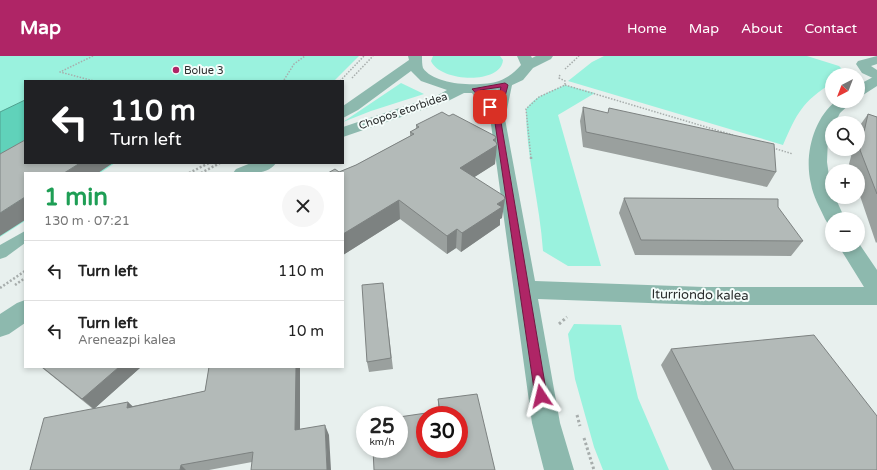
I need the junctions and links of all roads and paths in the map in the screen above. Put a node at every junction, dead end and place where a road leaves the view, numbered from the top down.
1 (93, 56) edge
2 (305, 56) edge
3 (364, 56) edge
4 (373, 56) edge
5 (399, 56) edge
6 (546, 56) edge
7 (579, 56) edge
8 (414, 59) edge
9 (866, 60) edge
10 (526, 61) edge
11 (877, 76) edge
12 (877, 79) edge
13 (90, 80) edge
14 (284, 80) edge
15 (341, 80) edge
16 (348, 82) dead end
17 (505, 85) junction
18 (565, 85) junction
19 (865, 87) edge
20 (469, 89) junction
21 (344, 102) edge
22 (837, 108) edge
23 (344, 112) edge
24 (497, 116) junction
25 (344, 132) edge
26 (736, 136) edge
27 (766, 146) edge
28 (818, 162) junction
29 (532, 163) dead end
30 (207, 164) edge
31 (219, 164) edge
32 (245, 164) edge
33 (253, 164) edge
34 (264, 164) edge
35 (191, 172) edge
36 (203, 172) edge
37 (237, 172) edge
38 (238, 172) edge
39 (244, 172) edge
40 (832, 212) edge
41 (24, 237) edge
42 (853, 252) edge
43 (0, 253) edge
44 (24, 272) edge
45 (0, 288) edge
46 (877, 289) edge
47 (524, 290) junction
48 (877, 296) edge
49 (24, 311) edge
50 (0, 327) edge
51 (559, 470) edge

1 - 13 path
2 - 14 path
3 - 15 path
4 - 16 path
5 - 21 street
6 - 10 street
7 - 18 path
8 - 20 street
8 - 23 street
9 - 11 street
10 - 17 street
12 - 19 street
17 - 20 street
17 - 24 street
18 - 26 path
18 - 29 path
20 - 24 street
20 - 25 street, Chopos etorbidea
22 - 28 street
24 - 47 street
27 - 28 path
28 - 40 street
30 - 35 path
31 - 36 path
32 - 37 street
33 - 38 street
34 - 39 street
41 - 43 lane
42 - 46 street
44 - 45 path
47 - 48 street, Iturriondo kalea
47 - 51 street
49 - 50 street

